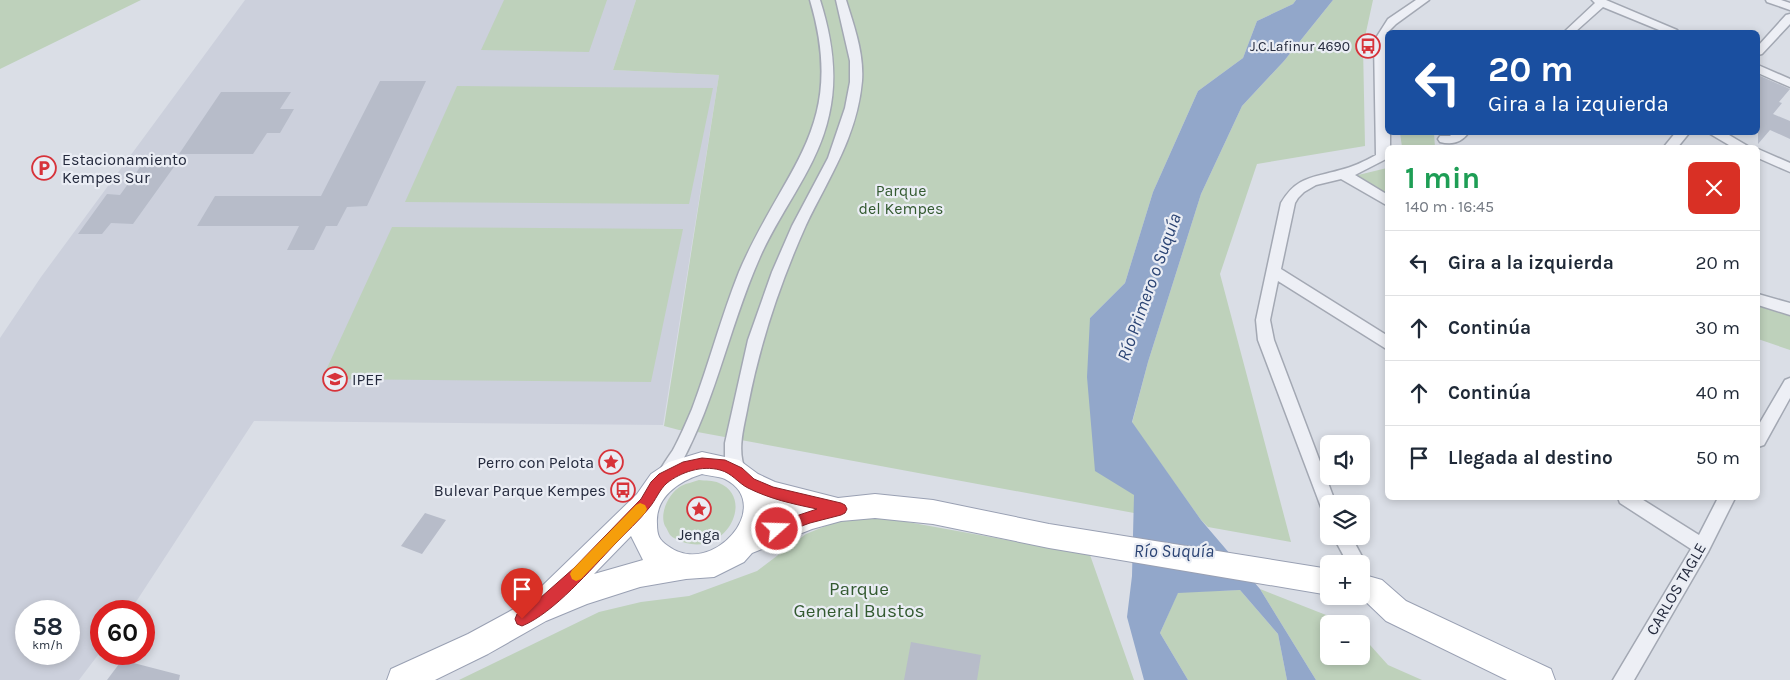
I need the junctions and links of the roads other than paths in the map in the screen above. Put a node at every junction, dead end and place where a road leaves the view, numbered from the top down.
1 (814, 0) edge
2 (841, 0) edge
3 (1424, 0) edge
4 (1771, 0) edge
5 (1600, 1) edge
6 (1790, 8) edge
7 (1790, 17) edge
8 (1571, 30) edge
9 (1668, 30) edge
10 (1384, 46) edge
11 (1760, 50) edge
12 (1760, 70) edge
13 (1790, 83) edge
14 (1459, 135) edge
15 (1681, 135) edge
16 (1719, 135) edge
17 (1444, 140) edge
18 (1672, 145) edge
19 (1739, 145) edge
20 (1760, 154) edge
21 (1385, 161) edge
22 (1790, 168) edge
23 (1343, 174) junction
24 (1385, 199) edge
25 (1273, 271) junction
26 (1760, 301) edge
27 (1790, 309) edge
28 (1385, 342) edge
29 (1790, 384) edge
30 (1760, 430) edge
31 (744, 477) junction
32 (664, 478) junction
33 (1324, 495) edge
34 (1629, 500) edge
35 (1726, 500) edge
36 (645, 504) junction
37 (841, 509) junction
38 (744, 543) junction
39 (1702, 546) junction
40 (688, 567) junction
41 (1320, 581) edge
42 (1370, 587) edge
43 (536, 611) junction
44 (402, 680) edge
45 (1540, 680) edge
46 (1623, 680) edge

1 - 32 street
2 - 31 street
3 - 10 street
4 - 6 street
5 - 8 street
5 - 9 street
7 - 11 street
10 - 21 street
12 - 13 street
14 - 17 street
15 - 18 street
16 - 19 street
20 - 22 street
21 - 23 street
23 - 24 street
23 - 25 street
25 - 28 street
25 - 33 street
26 - 27 street
29 - 30 street
31 - 32 main road
31 - 37 main road
31 - 38 main road
32 - 36 main road
34 - 39 street
35 - 39 street, CARLOS TAGLE
36 - 40 main road
36 - 43 main road
37 - 38 main road
37 - 41 main road
38 - 40 main road
39 - 46 street, CARLOS TAGLE
40 - 43 main road
42 - 45 main road
43 - 44 main road

